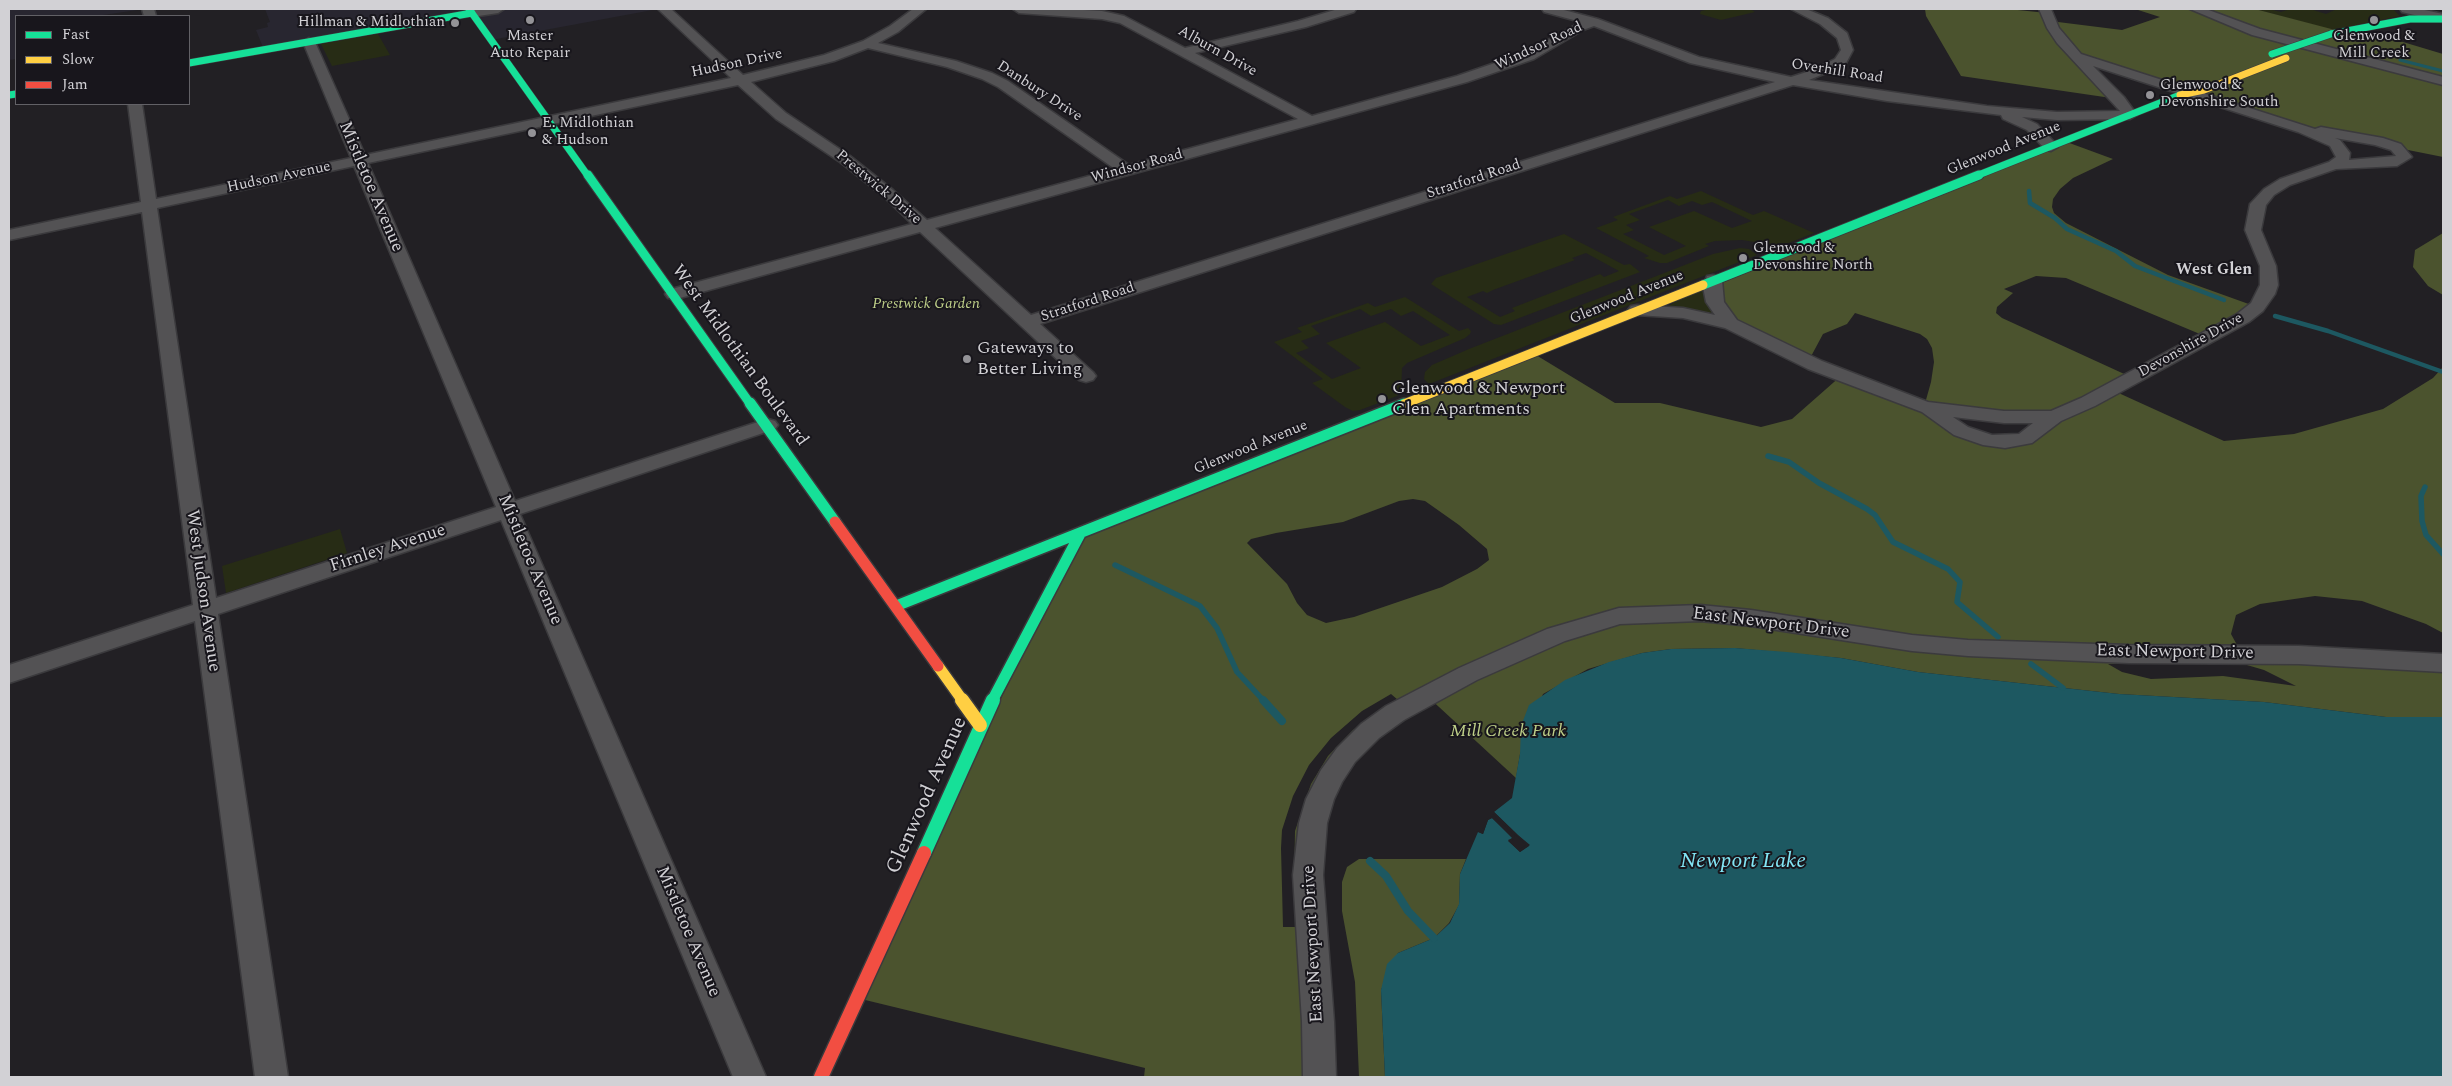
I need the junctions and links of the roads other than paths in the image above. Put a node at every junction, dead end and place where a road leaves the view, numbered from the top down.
1 (498, 9) edge
2 (664, 9) edge
3 (920, 9) edge
4 (1019, 9) edge
5 (1350, 9) edge
6 (1548, 9) edge
7 (1797, 9) edge
8 (2045, 9) edge
9 (2196, 9) edge
10 (2400, 9) edge
11 (471, 11) edge
12 (2408, 14) edge
13 (2443, 18) edge
14 (2427, 20) junction
15 (1594, 22) junction
16 (309, 42) junction
17 (867, 44) junction
18 (1184, 52) junction
19 (2075, 56) junction
20 (190, 63) edge
21 (2136, 76) junction
22 (2096, 77) junction
23 (741, 80) junction
24 (2443, 80) edge
25 (1789, 81) junction
26 (2186, 92) junction
27 (135, 105) edge
28 (1996, 111) junction
29 (2130, 115) junction
30 (1309, 120) junction
31 (549, 121) junction
32 (2303, 129) junction
33 (2051, 147) junction
34 (359, 161) junction
35 (2334, 165) junction
36 (1126, 170) junction
37 (150, 206) junction
38 (923, 226) junction
39 (9, 235) edge
40 (1713, 280) junction
41 (674, 294) junction
42 (1637, 310) junction
43 (1027, 322) junction
44 (1731, 324) junction
45 (1086, 376) dead end
46 (768, 425) junction
47 (508, 510) junction
48 (1080, 534) junction
49 (896, 606) junction
50 (204, 610) junction
51 (2443, 663) edge
52 (9, 674) edge
53 (980, 724) junction
54 (271, 1077) edge
55 (749, 1077) edge
56 (821, 1077) edge
57 (1319, 1077) edge

1 - 11 street
2 - 23 street, Prestwick Drive
3 - 17 street, Hudson Drive
4 - 18 street, Alburn Drive
5 - 18 street
6 - 15 street, Overhill Road
7 - 25 street, Stratford Road
8 - 19 street
9 - 24 street
10 - 12 street
11 - 16 street
11 - 31 street, West Midlothian Boulevard
12 - 13 street
12 - 14 street, Glenwood Avenue
12 - 26 street, Glenwood Avenue, bridge
13 - 14 street, Glenwood Avenue
14 - 26 street, Glenwood Avenue
15 - 25 street, Overhill Road
15 - 30 street, Windsor Road
16 - 20 street
16 - 34 street, Mistletoe Avenue
17 - 23 street, Hudson Drive
17 - 36 street, Danbury Drive
18 - 30 street, Alburn Drive
19 - 21 street, Devonshire Drive
19 - 22 street
21 - 22 street
21 - 26 street, Devonshire Drive
22 - 29 street
23 - 31 street, Hudson Drive
23 - 38 street, Prestwick Drive
25 - 28 street, Overhill Road
25 - 43 street, Stratford Road
26 - 29 street, Glenwood Avenue
26 - 32 street, Devonshire Drive
27 - 37 street, West Judson Avenue
28 - 29 street, Overhill Road
28 - 33 street
29 - 33 street, Glenwood Avenue
30 - 36 street, Windsor Road
31 - 34 street, Hudson Avenue
31 - 41 street, West Midlothian Boulevard
32 - 35 street, Devonshire Drive
32 - 35 street, Devonshire Drive
33 - 40 street, Glenwood Avenue
34 - 37 street, Hudson Avenue
34 - 47 street, Mistletoe Avenue
35 - 44 street, Devonshire Drive
36 - 38 street, Windsor Road
37 - 39 street, Hudson Avenue
37 - 50 street, West Judson Avenue
38 - 41 street, Windsor Road
38 - 43 street, Prestwick Drive
40 - 42 street, Glenwood Avenue
40 - 44 street, Devonshire Drive
41 - 46 street, West Midlothian Boulevard
42 - 44 street, Devonshire Drive
42 - 48 street, Glenwood Avenue
43 - 45 street, Prestwick Drive
46 - 47 street, Firnley Avenue
46 - 49 street, West Midlothian Boulevard
47 - 50 street, Firnley Avenue
47 - 55 street, Mistletoe Avenue
48 - 49 street, Glenwood Avenue
48 - 53 street, Glenwood Avenue
49 - 53 street, West Midlothian Boulevard
50 - 52 street, Firnley Avenue
50 - 54 street, West Judson Avenue
51 - 57 street, East Newport Drive
53 - 56 street, Glenwood Avenue

